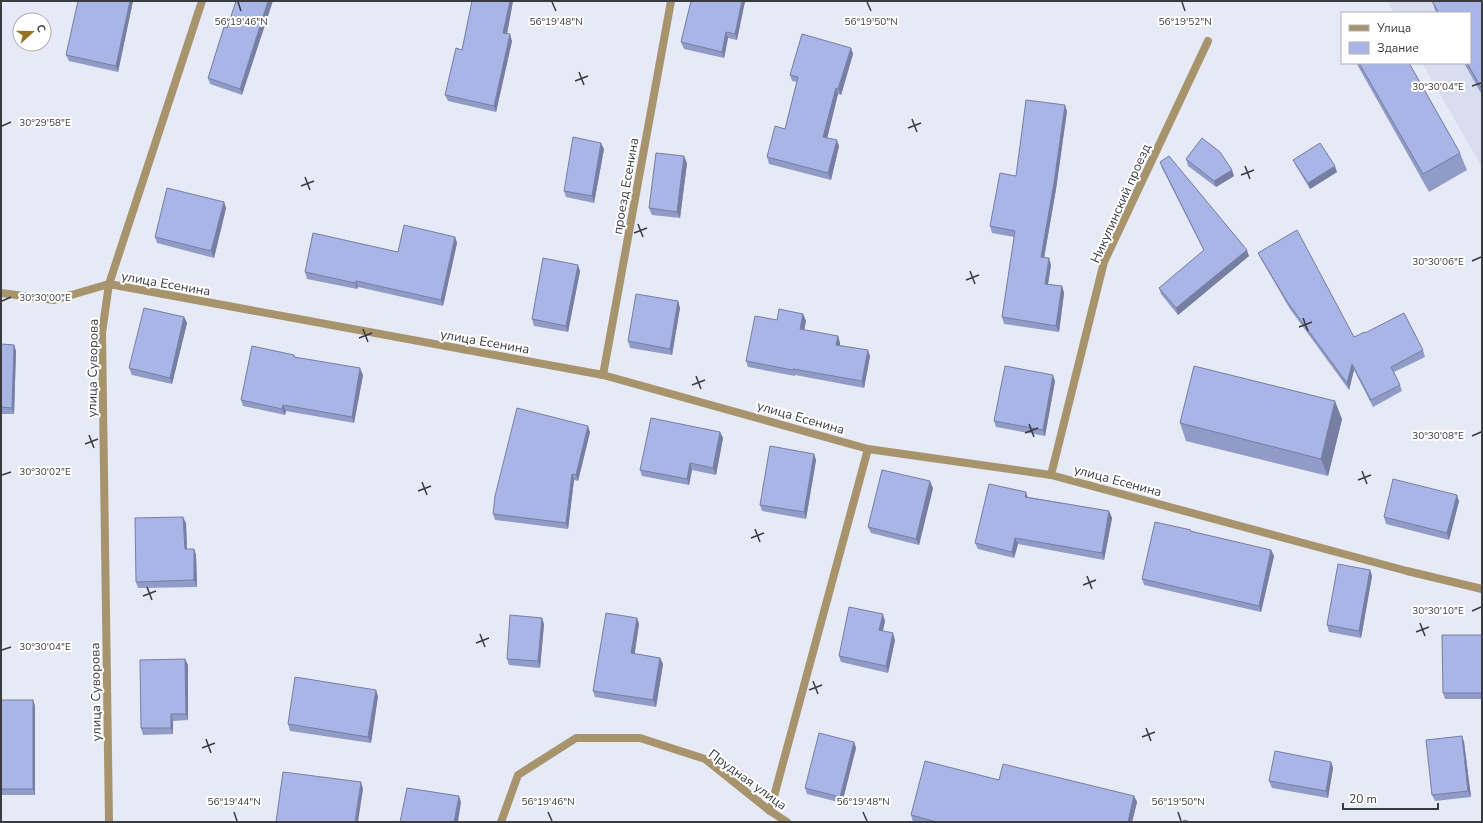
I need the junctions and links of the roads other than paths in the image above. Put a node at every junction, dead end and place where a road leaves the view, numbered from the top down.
1 (202, 1) edge
2 (671, 1) edge
3 (1208, 41) dead end
4 (109, 284) junction
5 (1, 293) edge
6 (602, 375) junction
7 (868, 449) junction
8 (1050, 475) junction
9 (1482, 589) edge
10 (770, 811) junction
11 (109, 822) edge
12 (501, 822) edge
13 (787, 822) edge

1 - 4 street, улица Суворова
2 - 6 street, проезд Есенина
3 - 8 street, Никулинский проезд
4 - 5 street
4 - 6 street, улица Есенина
4 - 11 street, улица Суворова
6 - 7 street, улица Есенина
7 - 8 street, улица Есенина
7 - 10 street
8 - 9 street, улица Есенина
10 - 12 street, Прудная улица
10 - 13 street, Прудная улица

